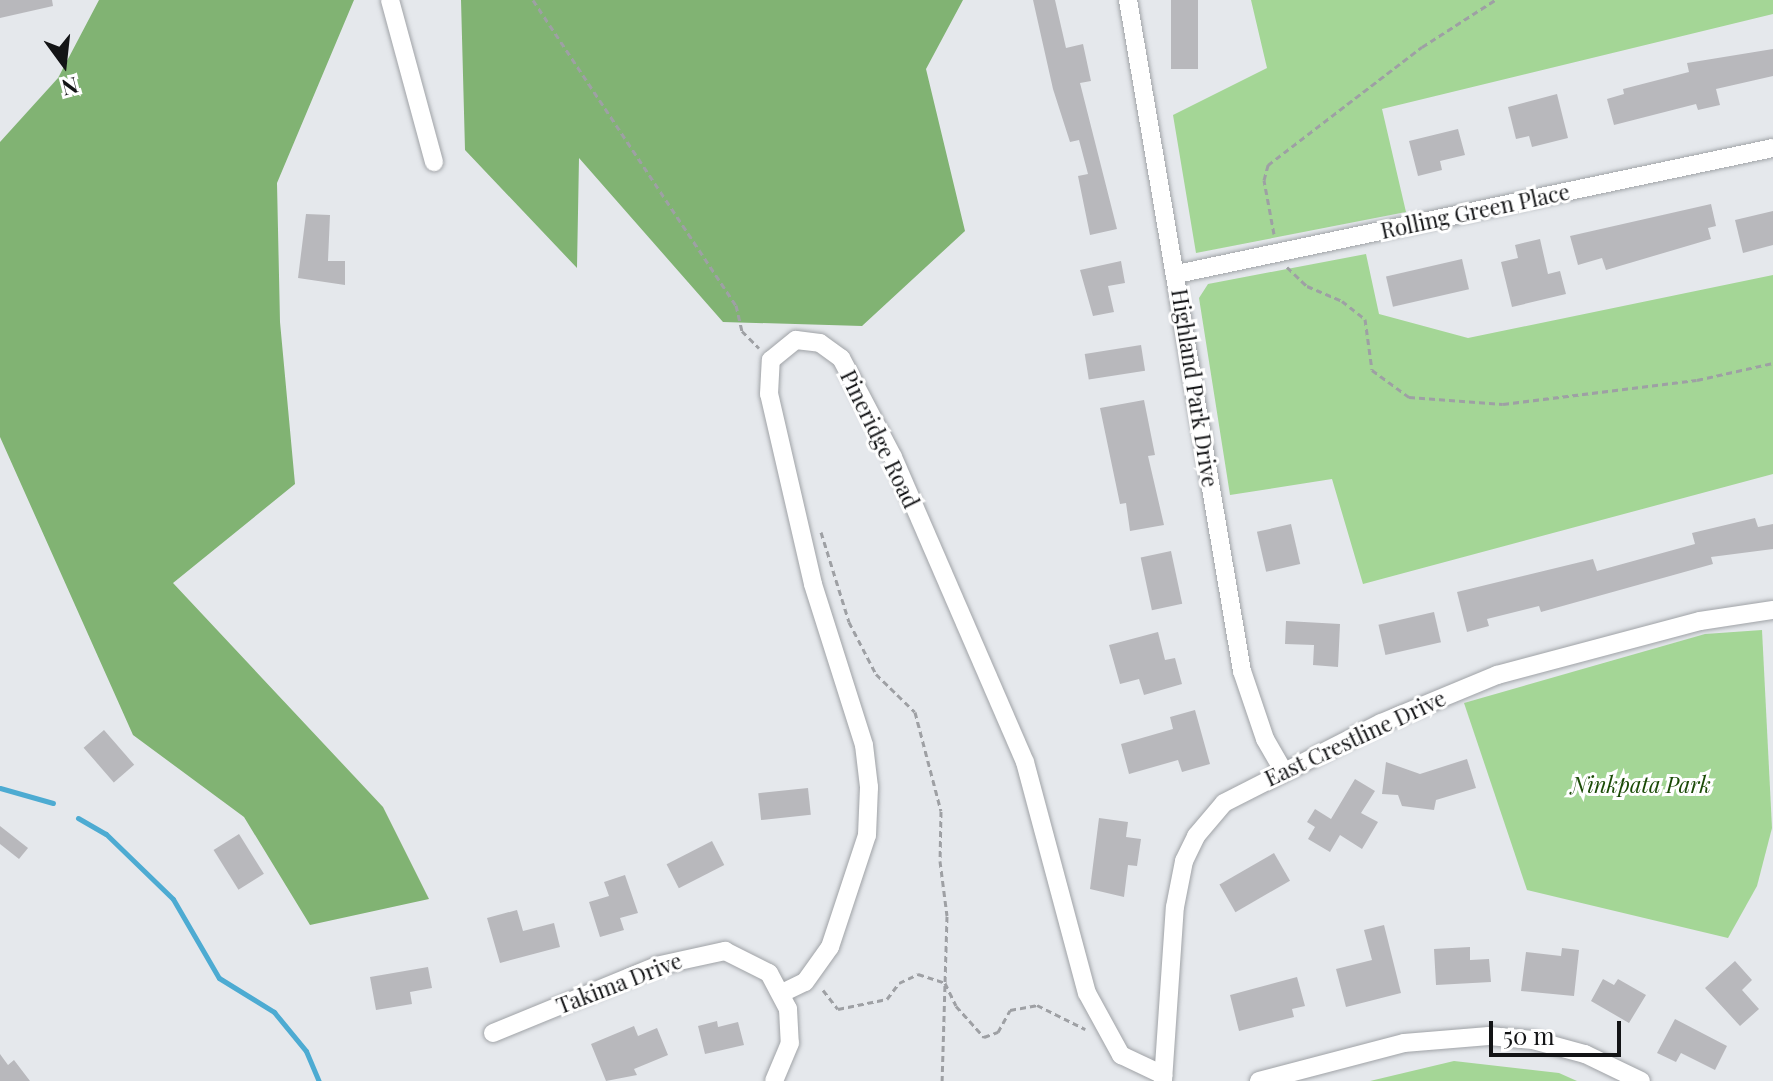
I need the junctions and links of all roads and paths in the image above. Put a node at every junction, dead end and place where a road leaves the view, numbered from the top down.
1 (390, 0) edge
2 (533, 0) edge
3 (1128, 0) edge
4 (1495, 0) edge
5 (1773, 148) edge
6 (434, 162) dead end
7 (1281, 252) junction
8 (1177, 274) junction
9 (764, 353) dead end
10 (1773, 363) edge
11 (819, 526) dead end
12 (1773, 610) edge
13 (1283, 770) junction
14 (815, 970) junction
15 (945, 983) junction
16 (782, 993) junction
17 (1104, 1030) junction
18 (493, 1033) dead end
19 (1163, 1078) edge
20 (774, 1081) edge
21 (942, 1081) edge
22 (1259, 1081) edge
23 (1641, 1081) edge

1 - 6 street
2 - 9 path
3 - 8 street, Highland Park Drive
4 - 7 path
5 - 7 street, Rolling Green Place
7 - 8 street, Rolling Green Place
7 - 10 path
8 - 13 street, Highland Park Drive
11 - 15 path
12 - 13 street, East Crestline Drive
13 - 19 street, East Crestline Drive
14 - 15 path
14 - 16 street
14 - 17 street, Pineridge Road
15 - 17 path
15 - 21 path
16 - 18 street, Takima Drive
16 - 20 street, Takima Drive
17 - 19 street, Pineridge Road
22 - 23 street

